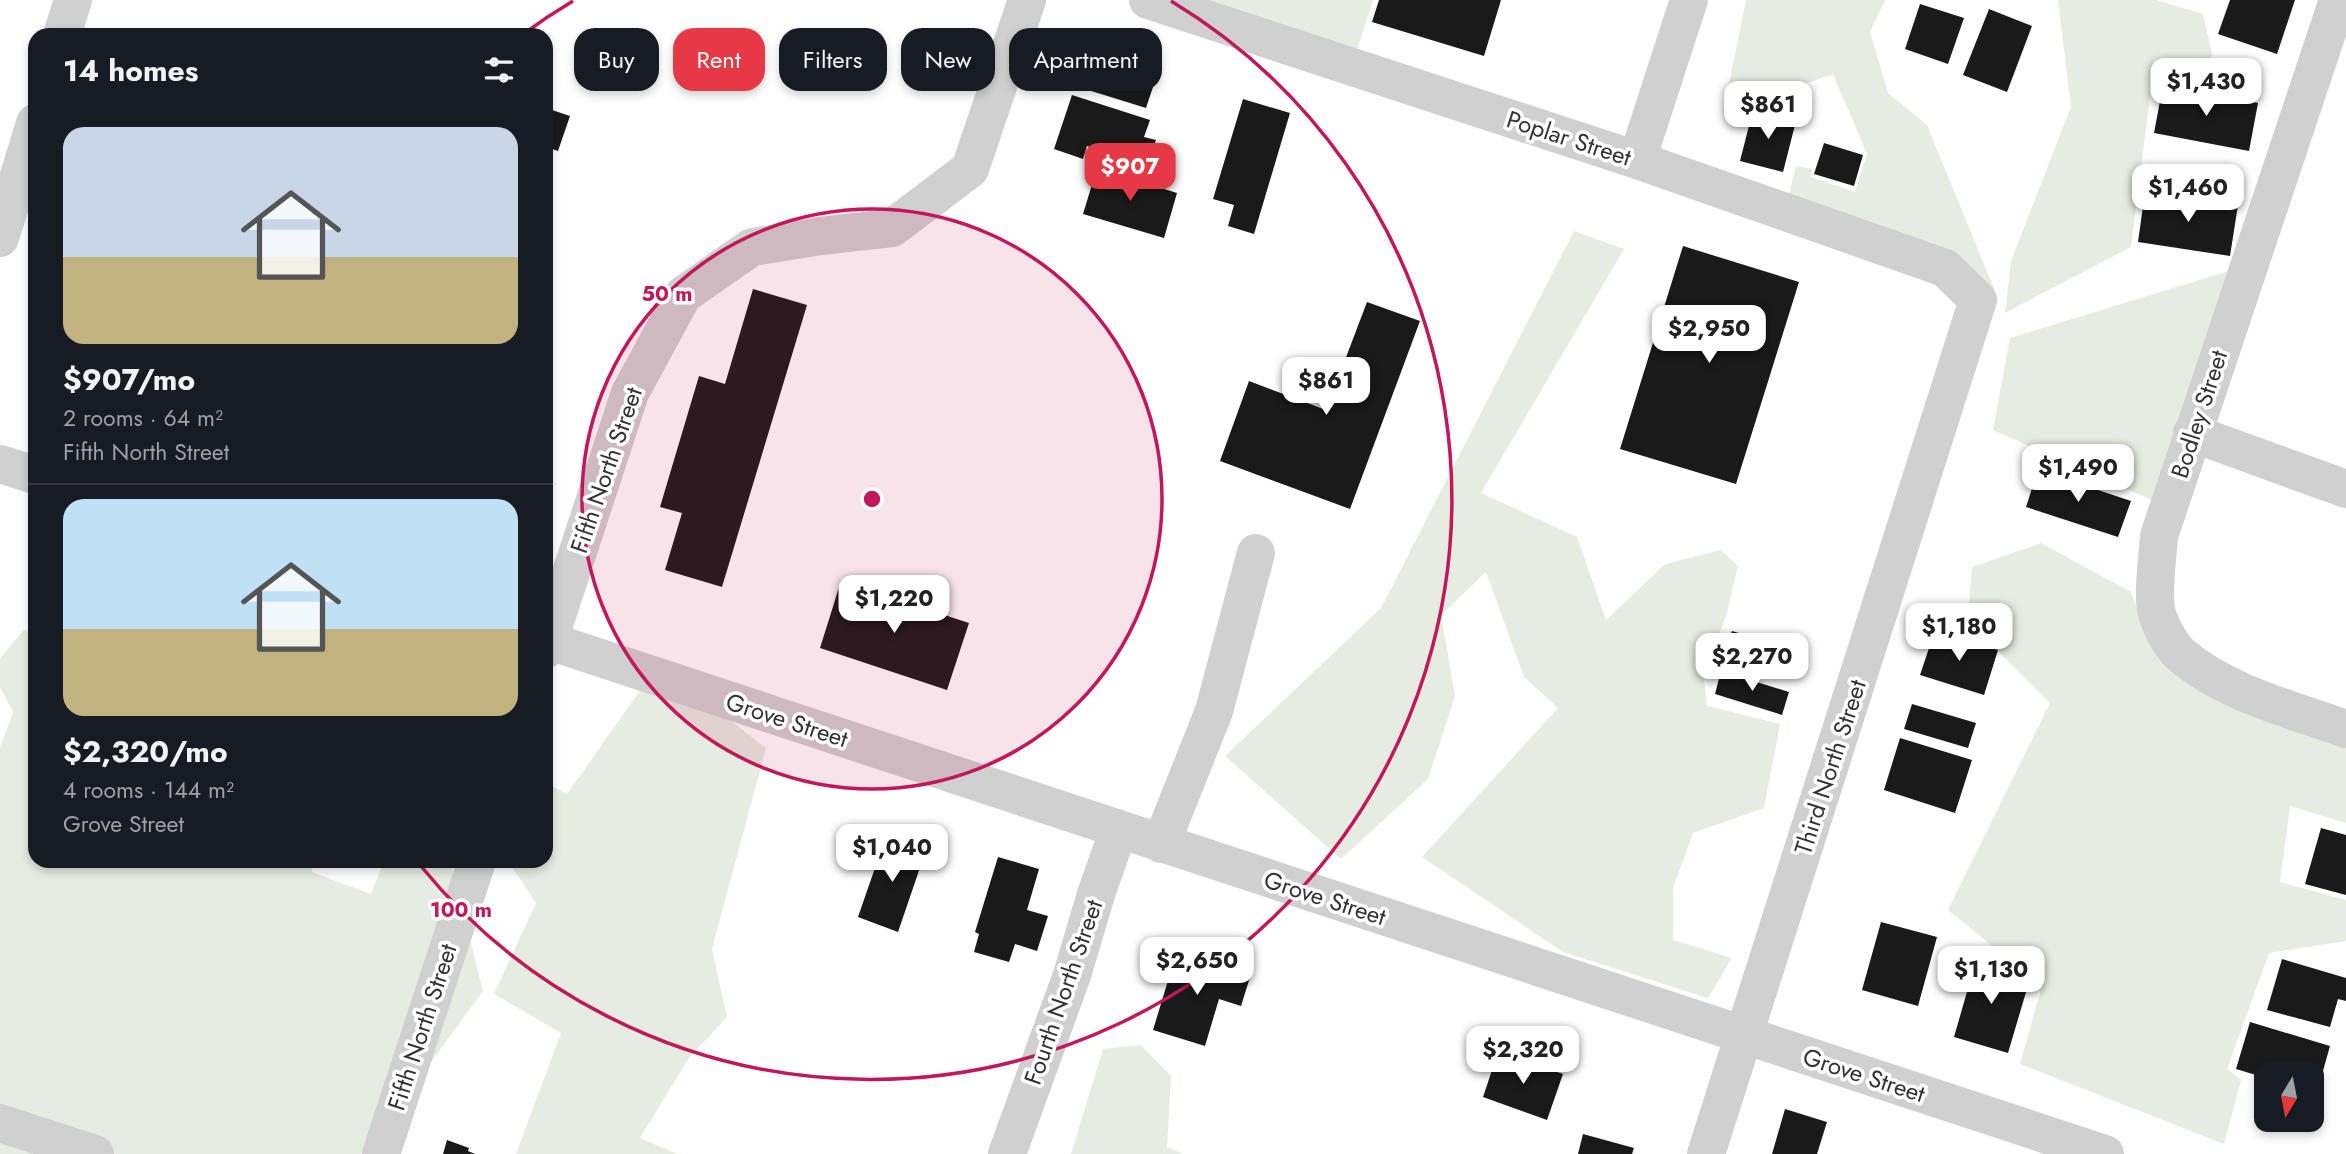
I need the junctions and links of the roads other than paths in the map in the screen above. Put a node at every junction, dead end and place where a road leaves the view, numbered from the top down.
1 (73, 0) edge
2 (1027, 0) edge
3 (1148, 0) edge
4 (1689, 0) edge
5 (2338, 0) edge
6 (64, 28) edge
7 (28, 146) edge
8 (1637, 160) junction
9 (0, 238) edge
10 (1978, 300) joint
11 (2192, 433) junction
12 (0, 464) edge
13 (28, 473) edge
14 (2346, 489) edge
15 (1256, 553) dead end
16 (553, 626) edge
17 (553, 646) edge
18 (2346, 729) edge
19 (1119, 829) junction
20 (1161, 844) junction
21 (475, 868) edge
22 (1744, 1035) junction
23 (0, 1123) edge
24 (95, 1154) edge
25 (381, 1154) edge
26 (1007, 1154) edge
27 (1706, 1154) edge
28 (2105, 1154) edge

1 - 6 street
2 - 16 street, Fifth North Street
3 - 8 street, Poplar Street
4 - 8 street
5 - 11 street, Bodley Street
7 - 9 street
8 - 10 street, Poplar Street
10 - 22 street, Third North Street
11 - 14 street
11 - 18 street, Bodley Street
12 - 13 street
15 - 20 street
17 - 19 street, Grove Street
19 - 20 street, Grove Street
19 - 26 street, Fourth North Street
20 - 22 street, Grove Street
21 - 25 street, Fifth North Street
22 - 27 street, Third North Street
22 - 28 street, Grove Street
23 - 24 street

